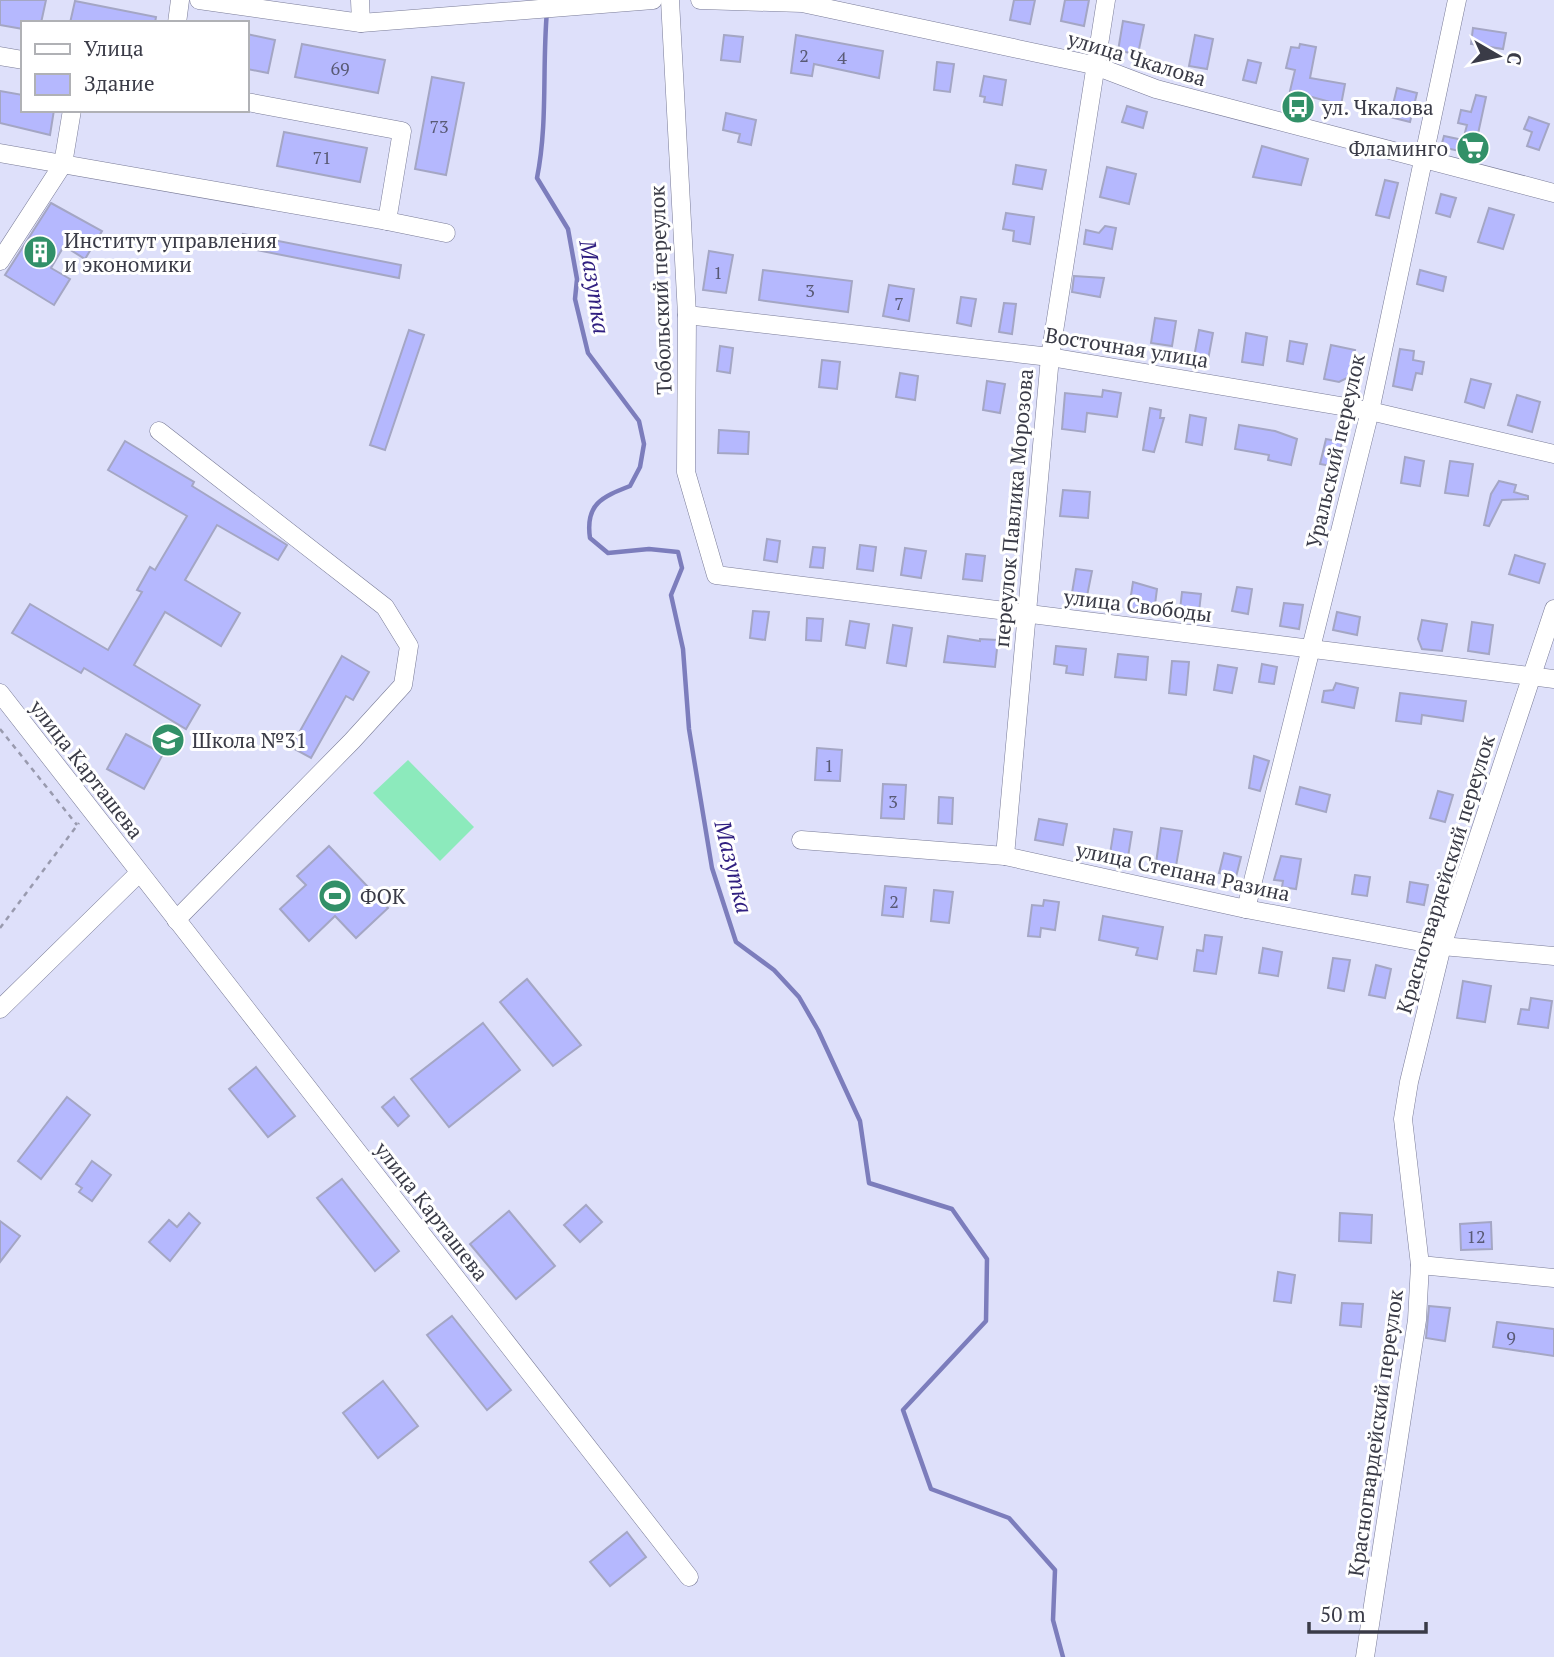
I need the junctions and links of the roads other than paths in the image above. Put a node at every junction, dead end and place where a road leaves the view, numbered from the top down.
1 (180, 0) edge
2 (199, 0) edge
3 (360, 0) edge
4 (653, 0) edge
5 (670, 0) edge
6 (700, 0) edge
7 (1106, 0) edge
8 (1457, 0) edge
9 (591, 2) edge
10 (177, 21) edge
11 (362, 23) junction
12 (0, 56) edge
13 (21, 61) edge
14 (1093, 65) junction
15 (248, 102) edge
16 (72, 112) edge
17 (0, 153) edge
18 (1422, 159) junction
19 (63, 164) junction
20 (1554, 194) edge
21 (387, 220) junction
22 (446, 233) dead end
23 (0, 261) edge
24 (687, 316) junction
25 (1050, 357) junction
26 (1370, 411) junction
27 (159, 431) dead end
28 (1554, 454) edge
29 (716, 575) joint
30 (1554, 609) edge
31 (1025, 613) junction
32 (1311, 650) junction
33 (1530, 676) junction
34 (1554, 679) edge
35 (0, 693) edge
36 (801, 840) dead end
37 (1005, 856) junction
38 (139, 873) junction
39 (1246, 909) junction
40 (176, 920) junction
41 (1442, 946) junction
42 (1554, 956) edge
43 (0, 1009) edge
44 (1420, 1265) junction
45 (1554, 1278) edge
46 (689, 1577) dead end
47 (1365, 1657) edge

1 - 10 street
2 - 11 street
3 - 11 street
4 - 9 street
5 - 24 street, Тобольский переулок
6 - 14 street, улица Чкалова
7 - 14 street, переулок Павлика Морозова
8 - 18 street, Уральский переулок
9 - 11 street
12 - 13 street
14 - 18 street, улица Чкалова
14 - 25 street, переулок Павлика Морозова
15 - 21 street
16 - 19 street
17 - 19 street
18 - 20 street, улица Чкалова
18 - 26 street, Уральский переулок
19 - 21 street
19 - 23 street
21 - 22 street
24 - 25 street, Восточная улица
24 - 29 street, Тобольский переулок
25 - 26 street, Восточная улица
25 - 31 street, переулок Павлика Морозова
26 - 28 street, Восточная улица
26 - 32 street, Уральский переулок
27 - 40 street
29 - 31 street, улица Свободы
30 - 33 street, Красногвардейский переулок
31 - 32 street, улица Свободы
31 - 37 street, переулок Павлика Морозова
32 - 33 street, улица Свободы
32 - 39 street, Уральский переулок
33 - 34 street, улица Свободы
33 - 41 street, Красногвардейский переулок
35 - 38 street, улица Карташева
36 - 37 street, улица Степана Разина
37 - 39 street, улица Степана Разина
38 - 40 street, улица Карташева
38 - 43 street, улица Карташева
39 - 41 street, улица Степана Разина
40 - 46 street, улица Карташева
41 - 42 street, улица Степана Разина
41 - 44 street, Красногвардейский переулок
44 - 45 street
44 - 47 street, Красногвардейский переулок

